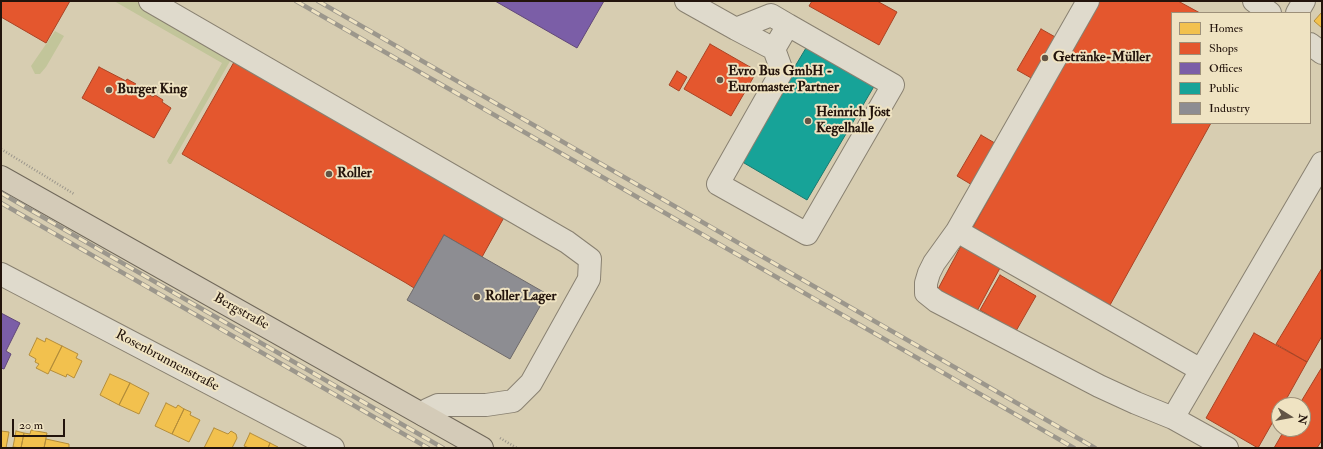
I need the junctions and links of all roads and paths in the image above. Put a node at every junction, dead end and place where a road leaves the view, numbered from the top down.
1 (150, 1) edge
2 (686, 1) edge
3 (1088, 1) edge
4 (1254, 1) edge
5 (1304, 1) edge
6 (1269, 12) edge
7 (1298, 12) edge
8 (788, 25) junction
9 (736, 29) junction
10 (1311, 45) edge
11 (774, 49) junction
12 (1322, 53) edge
13 (1322, 163) edge
14 (1, 177) edge
15 (957, 231) junction
16 (1, 274) edge
17 (1201, 370) junction
18 (424, 415) junction
19 (1173, 418) junction
20 (333, 448) edge
21 (482, 448) edge
22 (1227, 448) edge

1 - 18 street
2 - 9 street
3 - 15 street
4 - 6 street
5 - 7 street
8 - 9 street
8 - 11 street
8 - 11 street
9 - 11 street
10 - 12 street
13 - 17 street
14 - 18 main road, Bergstraße
15 - 17 street
15 - 19 street
16 - 20 street, Rosenbrunnenstraße
17 - 19 street
18 - 21 main road, Bergstraße
19 - 22 street

